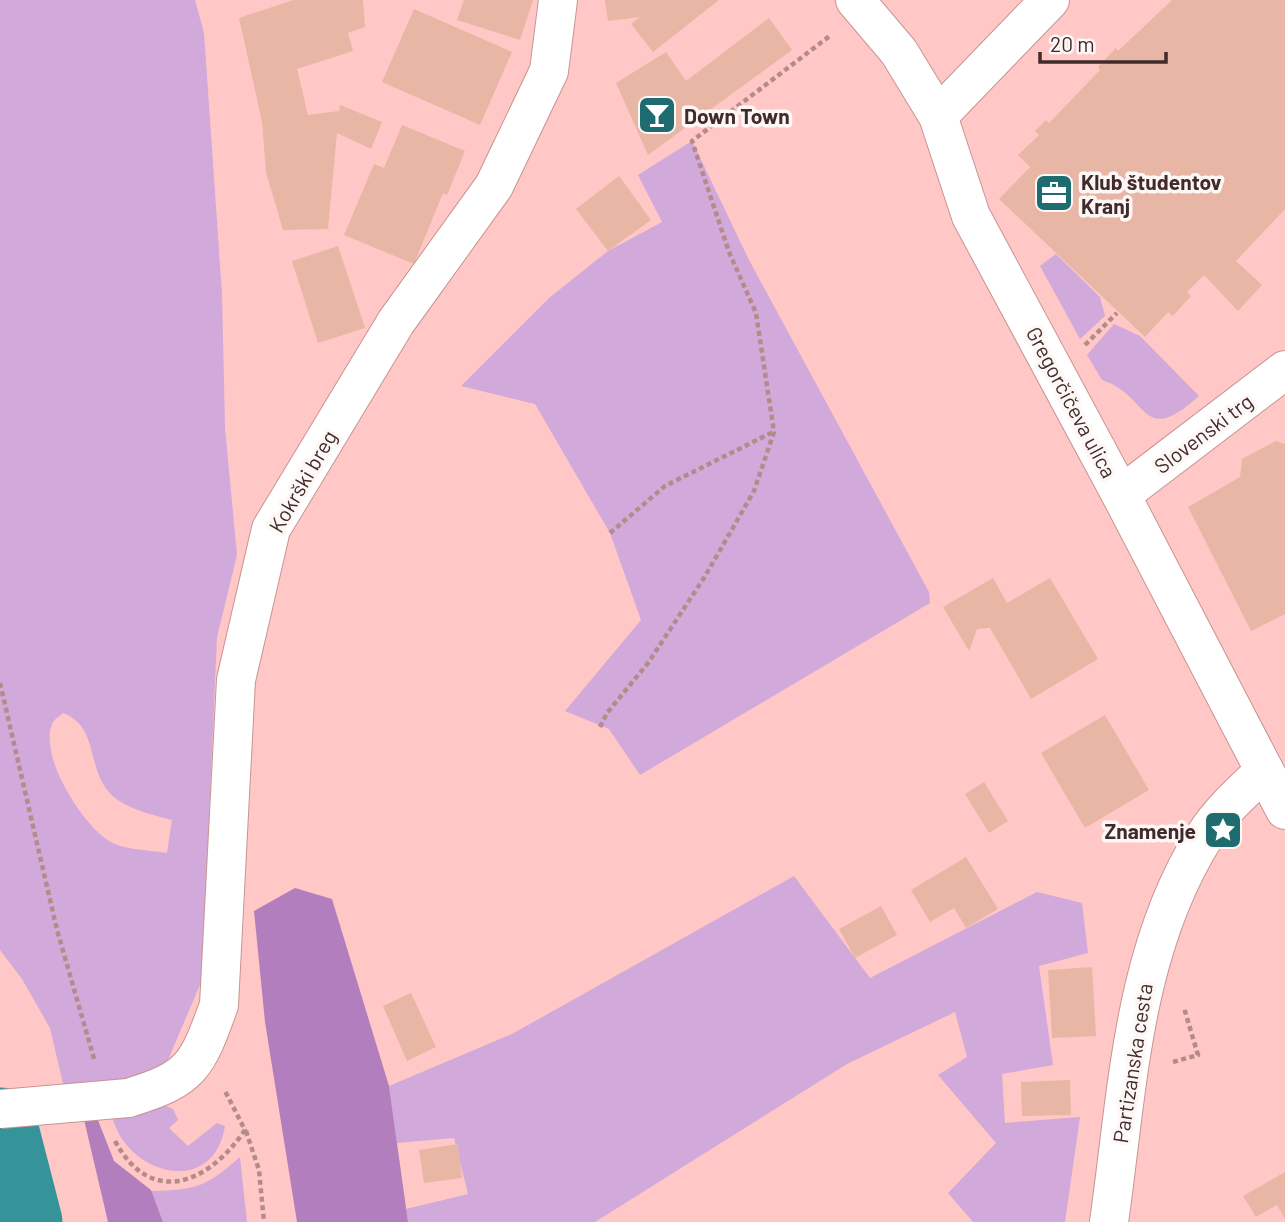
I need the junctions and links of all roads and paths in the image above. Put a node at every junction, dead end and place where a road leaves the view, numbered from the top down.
1 (558, 0) edge
2 (1050, 0) edge
3 (860, 5) edge
4 (938, 116) junction
5 (1117, 313) dead end
6 (1077, 353) dead end
7 (1285, 370) edge
8 (774, 432) junction
9 (1121, 495) junction
10 (610, 533) dead end
11 (0, 683) edge
12 (600, 727) dead end
13 (1264, 771) junction
14 (1285, 810) edge
15 (205, 1042) junction
16 (97, 1070) dead end
17 (0, 1109) edge
18 (245, 1130) junction
19 (110, 1132) dead end
20 (264, 1222) edge
21 (1109, 1222) edge

1 - 15 street, Kokrški breg
2 - 4 street
3 - 4 street, Gregorčičeva ulica
3 - 8 path
4 - 9 street, Gregorčičeva ulica
5 - 6 path
7 - 9 street, Slovenski trg
8 - 10 path
8 - 12 path
9 - 13 street, Gregorčičeva ulica
11 - 16 path
13 - 14 street, Gregorčičeva ulica
13 - 21 street, Partizanska cesta
15 - 17 street, Kokrški breg, bridge
15 - 18 path
18 - 19 path
18 - 20 path

